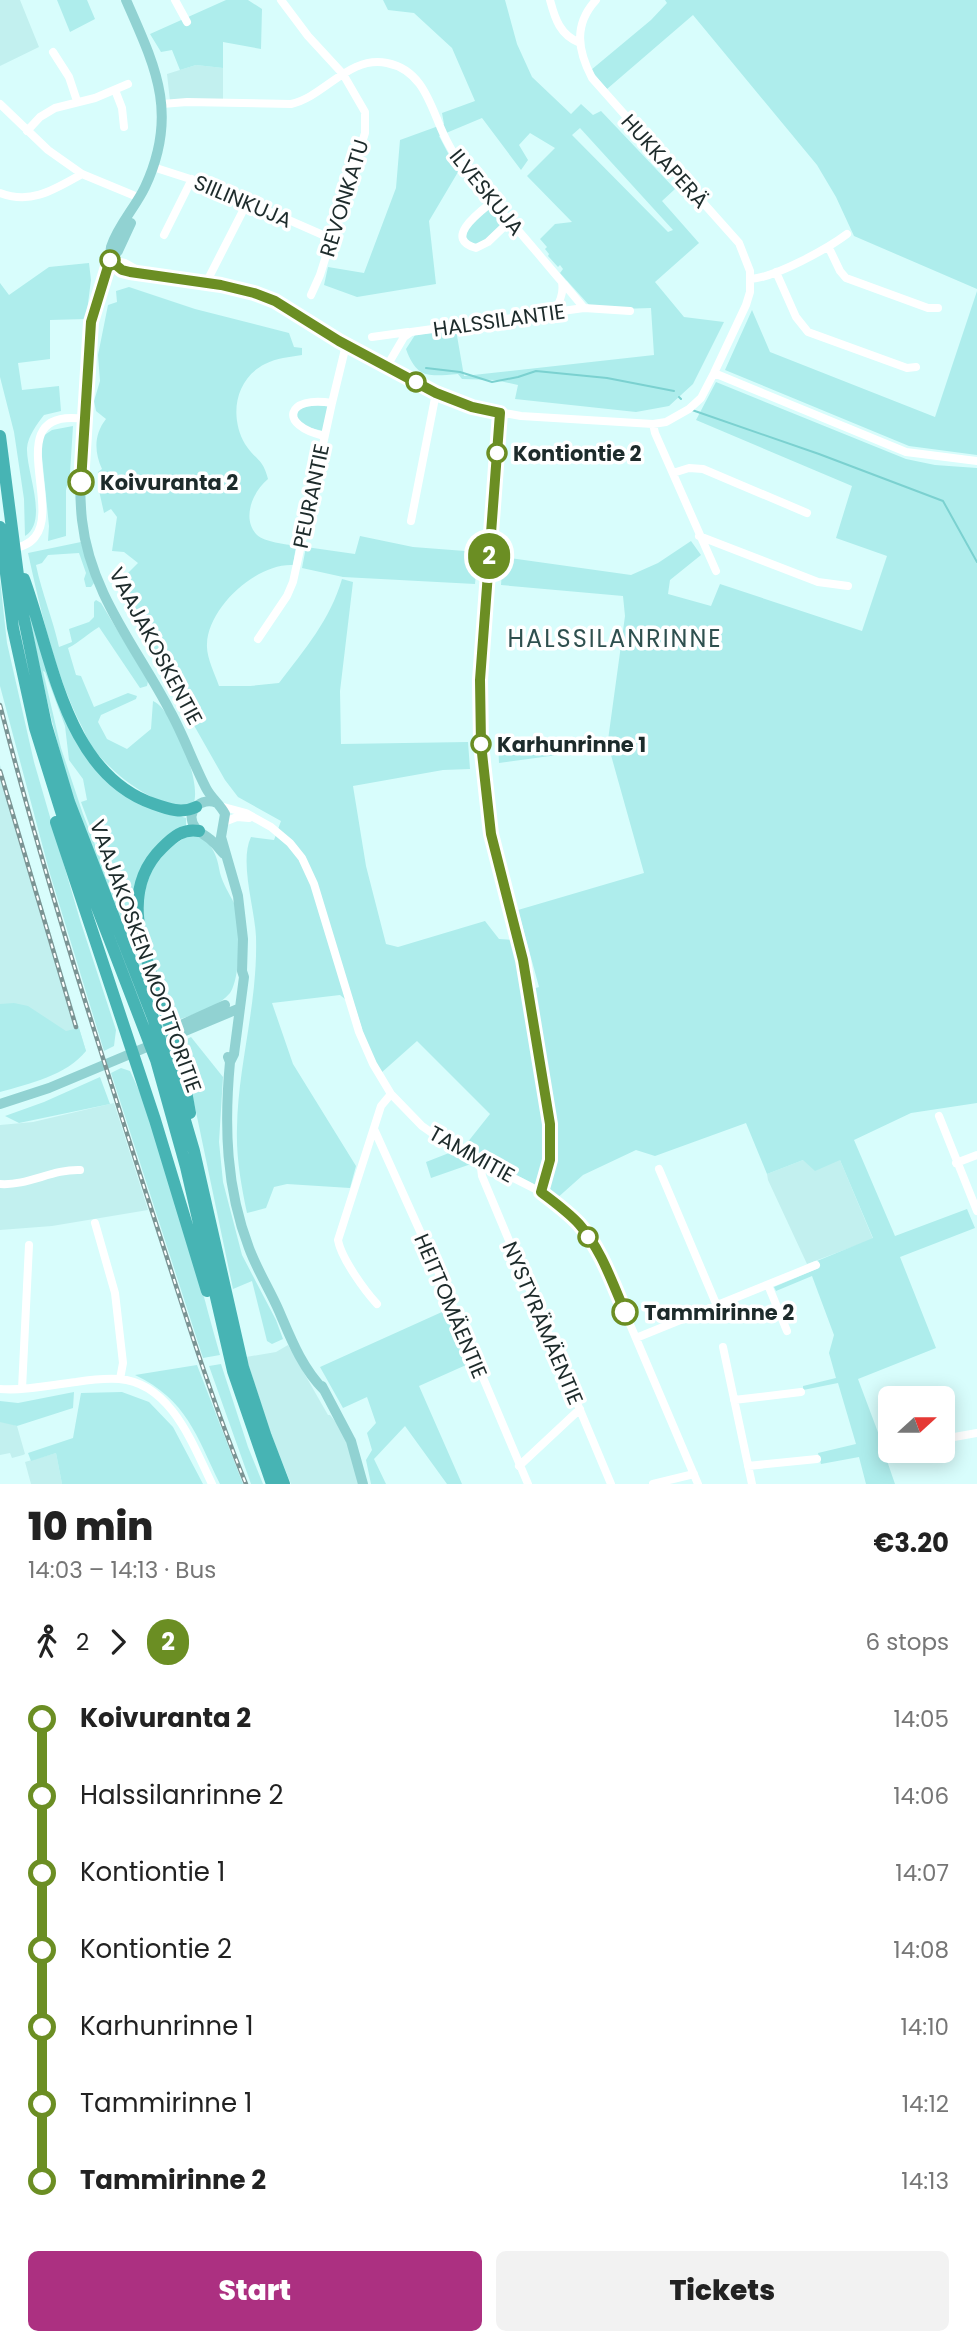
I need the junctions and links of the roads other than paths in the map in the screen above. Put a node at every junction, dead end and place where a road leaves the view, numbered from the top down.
1 (127, 0) edge
2 (175, 0) edge
3 (281, 0) edge
4 (550, 0) edge
5 (596, 0) edge
6 (187, 22) dead end
7 (579, 43) junction
8 (53, 52) dead end
9 (343, 74) junction
10 (128, 84) dead end
11 (116, 90) junction
12 (77, 101) junction
13 (0, 104) edge
14 (162, 104) junction
15 (124, 127) dead end
16 (27, 131) junction
17 (153, 167) junction
18 (82, 174) junction
19 (192, 179) junction
20 (0, 193) edge
21 (248, 201) junction
22 (492, 202) junction
23 (137, 203) junction
24 (510, 222) junction
25 (847, 234) dead end
26 (164, 235) dead end
27 (332, 239) junction
28 (829, 248) junction
29 (110, 260) junction
30 (776, 272) junction
31 (751, 279) junction
32 (562, 282) junction
33 (206, 284) junction
34 (311, 295) dead end
35 (584, 308) junction
36 (938, 308) dead end
37 (630, 311) dead end
38 (552, 313) junction
39 (411, 332) junction
40 (372, 337) dead end
41 (346, 345) junction
42 (387, 366) junction
43 (916, 367) dead end
44 (714, 373) junction
45 (436, 393) junction
46 (331, 403) junction
47 (500, 413) junction
48 (84, 419) junction
49 (653, 424) junction
50 (0, 436) edge
51 (324, 436) junction
52 (977, 461) edge
53 (673, 473) junction
54 (807, 513) dead end
55 (411, 521) dead end
56 (5, 532) edge
57 (699, 536) junction
58 (0, 552) edge
59 (11, 569) junction
60 (716, 571) dead end
61 (848, 586) dead end
62 (258, 639) dead end
63 (194, 760) junction
64 (47, 770) junction
65 (219, 805) junction
66 (197, 806) junction
67 (258, 820) junction
68 (224, 823) junction
69 (200, 832) junction
70 (226, 855) junction
71 (236, 1007) junction
72 (130, 1051) junction
73 (391, 1094) junction
74 (0, 1104) edge
75 (939, 1116) dead end
76 (374, 1129) junction
77 (194, 1151) junction
78 (977, 1155) edge
79 (484, 1161) junction
80 (957, 1163) junction
81 (659, 1169) dead end
82 (80, 1170) dead end
83 (0, 1184) edge
84 (541, 1192) junction
85 (977, 1211) edge
86 (96, 1223) dead end
87 (29, 1245) dead end
88 (816, 1265) dead end
89 (768, 1285) junction
90 (377, 1304) dead end
91 (717, 1306) junction
92 (219, 1316) junction
93 (787, 1331) dead end
94 (636, 1338) junction
95 (723, 1347) dead end
96 (120, 1379) junction
97 (0, 1389) edge
98 (22, 1389) junction
99 (801, 1392) dead end
100 (734, 1400) junction
101 (580, 1409) junction
102 (977, 1433) edge
103 (956, 1437) edge
104 (817, 1459) dead end
105 (519, 1466) junction
106 (748, 1466) junction
107 (694, 1474) junction
108 (212, 1484) edge
109 (272, 1484) edge
110 (284, 1484) edge
111 (363, 1484) edge
112 (528, 1484) edge
113 (611, 1484) edge
114 (653, 1484) edge
115 (698, 1484) edge
116 (752, 1484) edge

1 - 14 main road, VAAJAKOSKENTIE
2 - 6 street
3 - 9 street, REVONKATU
4 - 7 street, HUKKAPERÄ
5 - 7 street
7 - 31 street, HUKKAPERÄ
8 - 12 street
9 - 14 street, ILVESKUJA
9 - 22 street, ILVESKUJA
9 - 27 street, REVONKATU
10 - 11 street
11 - 12 street
11 - 15 street
12 - 16 street
13 - 16 street
14 - 17 main road, VAAJAKOSKENTIE
16 - 18 street
17 - 19 street, SIILINKUJA
17 - 23 main road, VAAJAKOSKENTIE
18 - 20 street
18 - 23 street
19 - 21 street, SIILINKUJA
19 - 26 street
21 - 27 street, SIILINKUJA
21 - 33 street
22 - 24 street, ILVESKUJA
22 - 24 street
23 - 29 main road, VAAJAKOSKENTIE
24 - 32 street, ILVESKUJA
25 - 28 street
27 - 34 street, REVONKATU
28 - 30 street
28 - 36 street
29 - 33 street
29 - 48 main road, VAAJAKOSKENTIE
30 - 31 street
30 - 43 street
31 - 44 street
32 - 35 street, ILVESKUJA
32 - 38 street
33 - 41 street
35 - 37 street, HALSSILANTIE
35 - 38 street, HALSSILANTIE
38 - 39 street, HALSSILANTIE
39 - 40 street
39 - 42 street, HALSSILANTIE
41 - 42 street
41 - 46 street, PEURANTIE
42 - 45 street
44 - 49 street
44 - 52 street
45 - 47 street
45 - 55 street
46 - 51 street, PEURANTIE
46 - 51 street
47 - 49 street
47 - 84 street
48 - 58 street
48 - 63 main road, VAAJAKOSKENTIE
49 - 53 street
50 - 56 highway, VAAJAKOSKEN MOOTTORITIE
51 - 62 street, PEURANTIE
53 - 54 street
53 - 57 street
56 - 59 highway, VAAJAKOSKEN MOOTTORITIE
57 - 60 street
57 - 61 street
59 - 64 highway, VAAJAKOSKEN MOOTTORITIE
59 - 66 highway
59 - 77 highway, VAAJAKOSKEN MOOTTORITIE
63 - 65 main road, VAAJAKOSKENTIE
63 - 66 main road, VAAJAKOSKENTIE
64 - 72 highway
64 - 92 highway, VAAJAKOSKEN MOOTTORITIE
65 - 66 main road
65 - 67 street, TAMMITIE
65 - 68 main road
66 - 69 main road
67 - 68 street
67 - 73 street, TAMMITIE
68 - 69 main road
68 - 70 main road
69 - 70 main road
69 - 77 highway
70 - 71 main road
71 - 72 main road
71 - 111 main road
72 - 74 main road
72 - 92 highway
73 - 76 street
73 - 79 street, TAMMITIE
75 - 80 street
76 - 90 street
76 - 105 street, HEITTOMÄENTIE
77 - 110 highway, VAAJAKOSKEN MOOTTORITIE
78 - 80 street
79 - 84 street, TAMMITIE
79 - 101 street, NYSTYRÄMÄENTIE
80 - 85 street
81 - 91 street
82 - 83 street
84 - 94 street, TAMMITIE
86 - 96 street
87 - 98 street
88 - 89 street
89 - 91 street
89 - 93 street
91 - 94 street
92 - 109 highway, VAAJAKOSKEN MOOTTORITIE
94 - 107 street, TAMMITIE
95 - 100 street
96 - 98 street
96 - 108 street
97 - 98 street
99 - 100 street
100 - 106 street
101 - 105 street
101 - 113 street, NYSTYRÄMÄENTIE
102 - 103 street
104 - 106 street
105 - 112 street, HEITTOMÄENTIE
106 - 116 street
107 - 114 street
107 - 115 street, TAMMITIE

